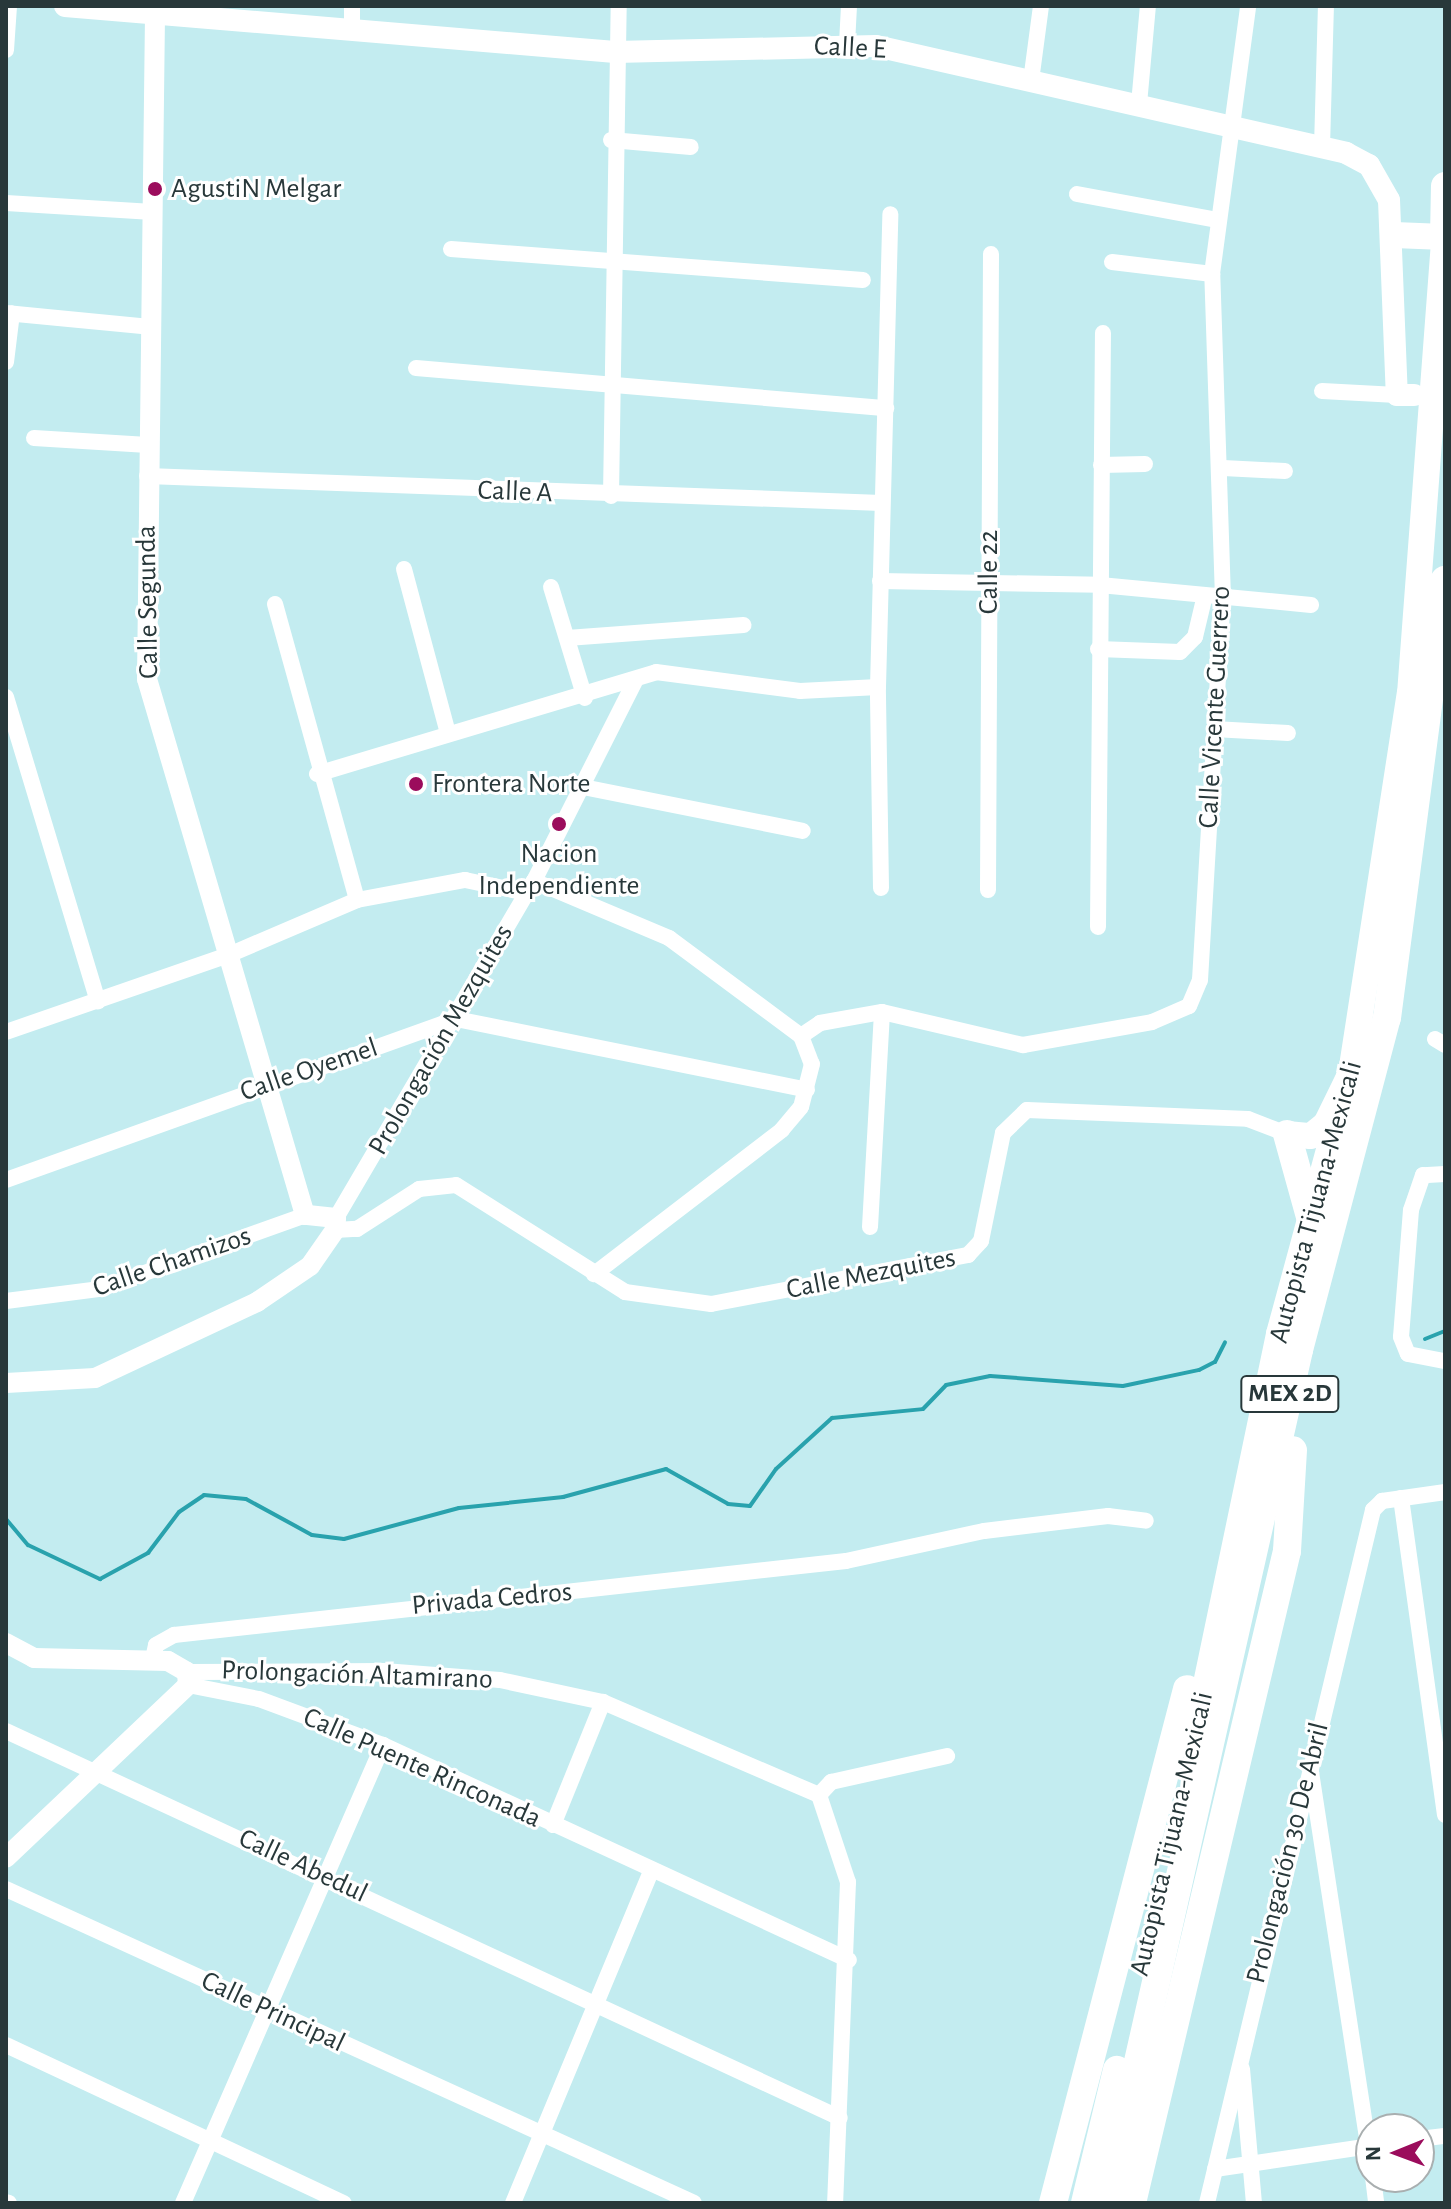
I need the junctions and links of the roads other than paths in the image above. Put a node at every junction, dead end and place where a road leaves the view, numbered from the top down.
1 (9, 6) edge
2 (65, 6) edge
3 (352, 6) edge
4 (619, 6) edge
5 (849, 6) edge
6 (1041, 6) edge
7 (1148, 6) edge
8 (1248, 6) edge
9 (1326, 6) edge
10 (201, 11) edge
11 (155, 13) junction
12 (352, 29) junction
13 (847, 44) junction
14 (6, 50) edge
15 (615, 52) junction
16 (1031, 81) junction
17 (1139, 104) junction
18 (1230, 126) junction
19 (611, 140) junction
20 (691, 147) dead end
21 (1322, 147) junction
22 (1445, 186) edge
23 (1077, 194) dead end
24 (6, 203) edge
25 (153, 212) junction
26 (890, 214) dead end
27 (1217, 220) junction
28 (1394, 235) junction
29 (1444, 237) edge
30 (451, 249) dead end
31 (991, 254) dead end
32 (1112, 262) dead end
33 (610, 266) junction
34 (1212, 274) junction
35 (863, 280) dead end
36 (9, 313) edge
37 (152, 327) junction
38 (1103, 333) dead end
39 (6, 362) edge
40 (416, 368) dead end
41 (611, 385) junction
42 (1322, 391) dead end
43 (1405, 395) joint
44 (886, 408) junction
45 (34, 438) dead end
46 (148, 445) junction
47 (1145, 464) dead end
48 (1101, 465) junction
49 (1223, 468) junction
50 (1285, 471) dead end
51 (147, 476) junction
52 (611, 496) junction
53 (882, 503) junction
54 (404, 569) dead end
55 (1445, 580) edge
56 (880, 581) junction
57 (988, 582) junction
58 (1100, 585) junction
59 (551, 587) dead end
60 (1205, 595) junction
61 (1223, 598) junction
62 (275, 604) dead end
63 (1311, 605) dead end
64 (744, 625) dead end
65 (567, 638) junction
66 (1098, 649) junction
67 (636, 679) junction
68 (878, 687) junction
69 (6, 697) edge
70 (585, 698) junction
71 (1214, 729) junction
72 (447, 730) junction
73 (1288, 733) dead end
74 (317, 774) junction
75 (583, 787) junction
76 (803, 831) dead end
77 (530, 887) junction
78 (881, 888) dead end
79 (988, 890) dead end
80 (357, 900) junction
81 (1098, 927) dead end
82 (231, 954) junction
83 (98, 1001) junction
84 (882, 1012) junction
85 (456, 1019) junction
86 (6, 1032) edge
87 (801, 1036) junction
88 (1351, 1073) junction
89 (267, 1084) junction
90 (807, 1090) junction
91 (1287, 1134) junction
92 (1445, 1174) edge
93 (6, 1180) edge
94 (305, 1215) junction
95 (336, 1224) junction
96 (870, 1227) dead end
97 (1311, 1232) junction
98 (594, 1274) junction
99 (6, 1301) edge
100 (1290, 1342) junction
101 (1445, 1361) edge
102 (6, 1383) edge
103 (1445, 1492) edge
104 (1401, 1498) junction
105 (1146, 1521) dead end
106 (6, 1643) edge
107 (153, 1659) junction
108 (187, 1678) junction
109 (603, 1702) junction
110 (6, 1731) edge
111 (383, 1745) junction
112 (947, 1756) dead end
113 (1309, 1763) junction
114 (100, 1773) junction
115 (819, 1795) junction
116 (1445, 1815) edge
117 (553, 1825) junction
118 (6, 1858) edge
119 (651, 1871) junction
120 (326, 1876) junction
121 (6, 1889) edge
122 (849, 1960) junction
123 (598, 2004) junction
124 (265, 2009) junction
125 (6, 2045) edge
126 (1240, 2048) junction
127 (1365, 2113) edge
128 (840, 2118) junction
129 (542, 2134) junction
130 (210, 2143) junction
131 (1355, 2148) edge
132 (1249, 2165) junction
133 (1215, 2169) junction
134 (183, 2203) edge
135 (344, 2203) edge
136 (513, 2203) edge
137 (694, 2203) edge
138 (835, 2203) edge
139 (1053, 2203) edge
140 (1085, 2203) edge
141 (1106, 2203) edge
142 (1132, 2203) edge
143 (1207, 2203) edge
144 (1254, 2203) edge

1 - 14 street
2 - 11 main road, Calle E
3 - 12 street
4 - 15 street
5 - 13 street
6 - 16 street
7 - 17 street
8 - 18 street, Calle Vicente Guerrero
9 - 21 street
10 - 11 main road, Calle E
10 - 12 main road, Calle E
11 - 25 street, Calle Segunda
12 - 15 main road, Calle E
13 - 15 main road, Calle E
13 - 16 main road, Calle E
15 - 19 street
16 - 17 main road, Calle E
17 - 18 main road, Calle E
18 - 21 main road, Calle E
18 - 27 street, Calle Vicente Guerrero
19 - 20 street
19 - 33 street
21 - 28 main road, Calle E
22 - 29 highway, Autopista Tijuana-Mexicali / MEX 2D
23 - 27 street
24 - 25 street
25 - 37 street, Calle Segunda
26 - 44 street
27 - 34 street, Calle Vicente Guerrero
28 - 29 highway
28 - 43 main road, Calle E
29 - 88 highway, Autopista Tijuana-Mexicali / MEX 2D
30 - 33 street
31 - 57 street, Calle 22
32 - 34 street
33 - 35 street
33 - 41 street
34 - 49 street, Calle Vicente Guerrero
36 - 37 street
36 - 39 street
37 - 46 street, Calle Segunda
38 - 48 street
40 - 41 street
41 - 44 street
41 - 52 street
42 - 43 street
44 - 53 street
45 - 46 street
46 - 51 street, Calle Segunda
47 - 48 street
48 - 58 street
49 - 50 street
49 - 61 street, Calle Vicente Guerrero
51 - 52 street, Calle A
51 - 82 street, Calle Segunda
52 - 53 street, Calle A
53 - 56 street
54 - 72 street
55 - 100 highway, Autopista Tijuana-Mexicali / MEX 2D
56 - 57 street
56 - 68 street
57 - 58 street
57 - 79 street, Calle 22
58 - 60 street
58 - 66 street
59 - 65 street
60 - 61 street
60 - 66 street
61 - 63 street
61 - 71 street, Calle Vicente Guerrero
62 - 74 street
64 - 65 street
65 - 70 street
66 - 81 street
67 - 68 street
67 - 70 street
67 - 75 street, Prolongación Mezquites
68 - 78 street
69 - 83 street
70 - 72 street
71 - 73 street
71 - 84 street, Calle Vicente Guerrero
72 - 74 street
74 - 80 street
75 - 76 street
75 - 77 street, Prolongación Mezquites
77 - 80 street
77 - 85 street, Prolongación Mezquites
77 - 87 street
80 - 82 street
82 - 83 street
82 - 89 street, Calle Segunda
83 - 86 street
84 - 87 street, Calle Vicente Guerrero
84 - 96 street
85 - 89 street, Calle Oyemel
85 - 90 street
85 - 95 street, Prolongación Mezquites
87 - 90 street
88 - 91 highway
88 - 97 highway, Autopista Tijuana-Mexicali / MEX 2D
89 - 93 street, Calle Oyemel
89 - 94 street, Calle Segunda
90 - 98 street
91 - 97 highway
91 - 98 street, Calle Mezquites
92 - 101 street
94 - 95 street, Calle Chamizos
94 - 99 street, Calle Chamizos
95 - 98 street, Calle Mezquites
95 - 102 street
97 - 100 highway, Autopista Tijuana-Mexicali / MEX 2D
100 - 139 highway
100 - 140 highway, Autopista Tijuana-Mexicali / MEX 2D
100 - 141 highway, Autopista Tijuana-Mexicali / MEX 2D
100 - 142 highway
103 - 104 street
104 - 113 street, Prolongación 30 De Abril
104 - 116 street
105 - 107 street, Privada Cedros
106 - 107 street, Calle Puente Rinconada
107 - 108 street, Calle Puente Rinconada
108 - 109 street, Prolongación Altamirano
108 - 111 street, Calle Puente Rinconada
108 - 114 street, Prolongación Altamirano
109 - 115 street, Prolongación Altamirano
109 - 117 street
110 - 114 street, Calle Abedul
111 - 117 street, Calle Puente Rinconada
111 - 120 street
112 - 115 street
113 - 126 street, Prolongación 30 De Abril
113 - 127 street
114 - 118 street, Prolongación Altamirano
114 - 120 street, Calle Abedul
115 - 122 street
117 - 119 street, Calle Puente Rinconada
119 - 122 street, Calle Puente Rinconada
119 - 123 street
120 - 123 street, Calle Abedul
120 - 124 street
121 - 124 street, Calle Principal
122 - 128 street
123 - 128 street, Calle Abedul
123 - 129 street
124 - 129 street, Calle Principal
124 - 130 street
125 - 130 street
126 - 132 street
126 - 133 street, Prolongación 30 De Abril
128 - 138 street
129 - 136 street
129 - 137 street, Calle Principal
130 - 134 street
130 - 135 street
131 - 132 street
132 - 133 street
132 - 144 street
133 - 143 street, Prolongación 30 De Abril

